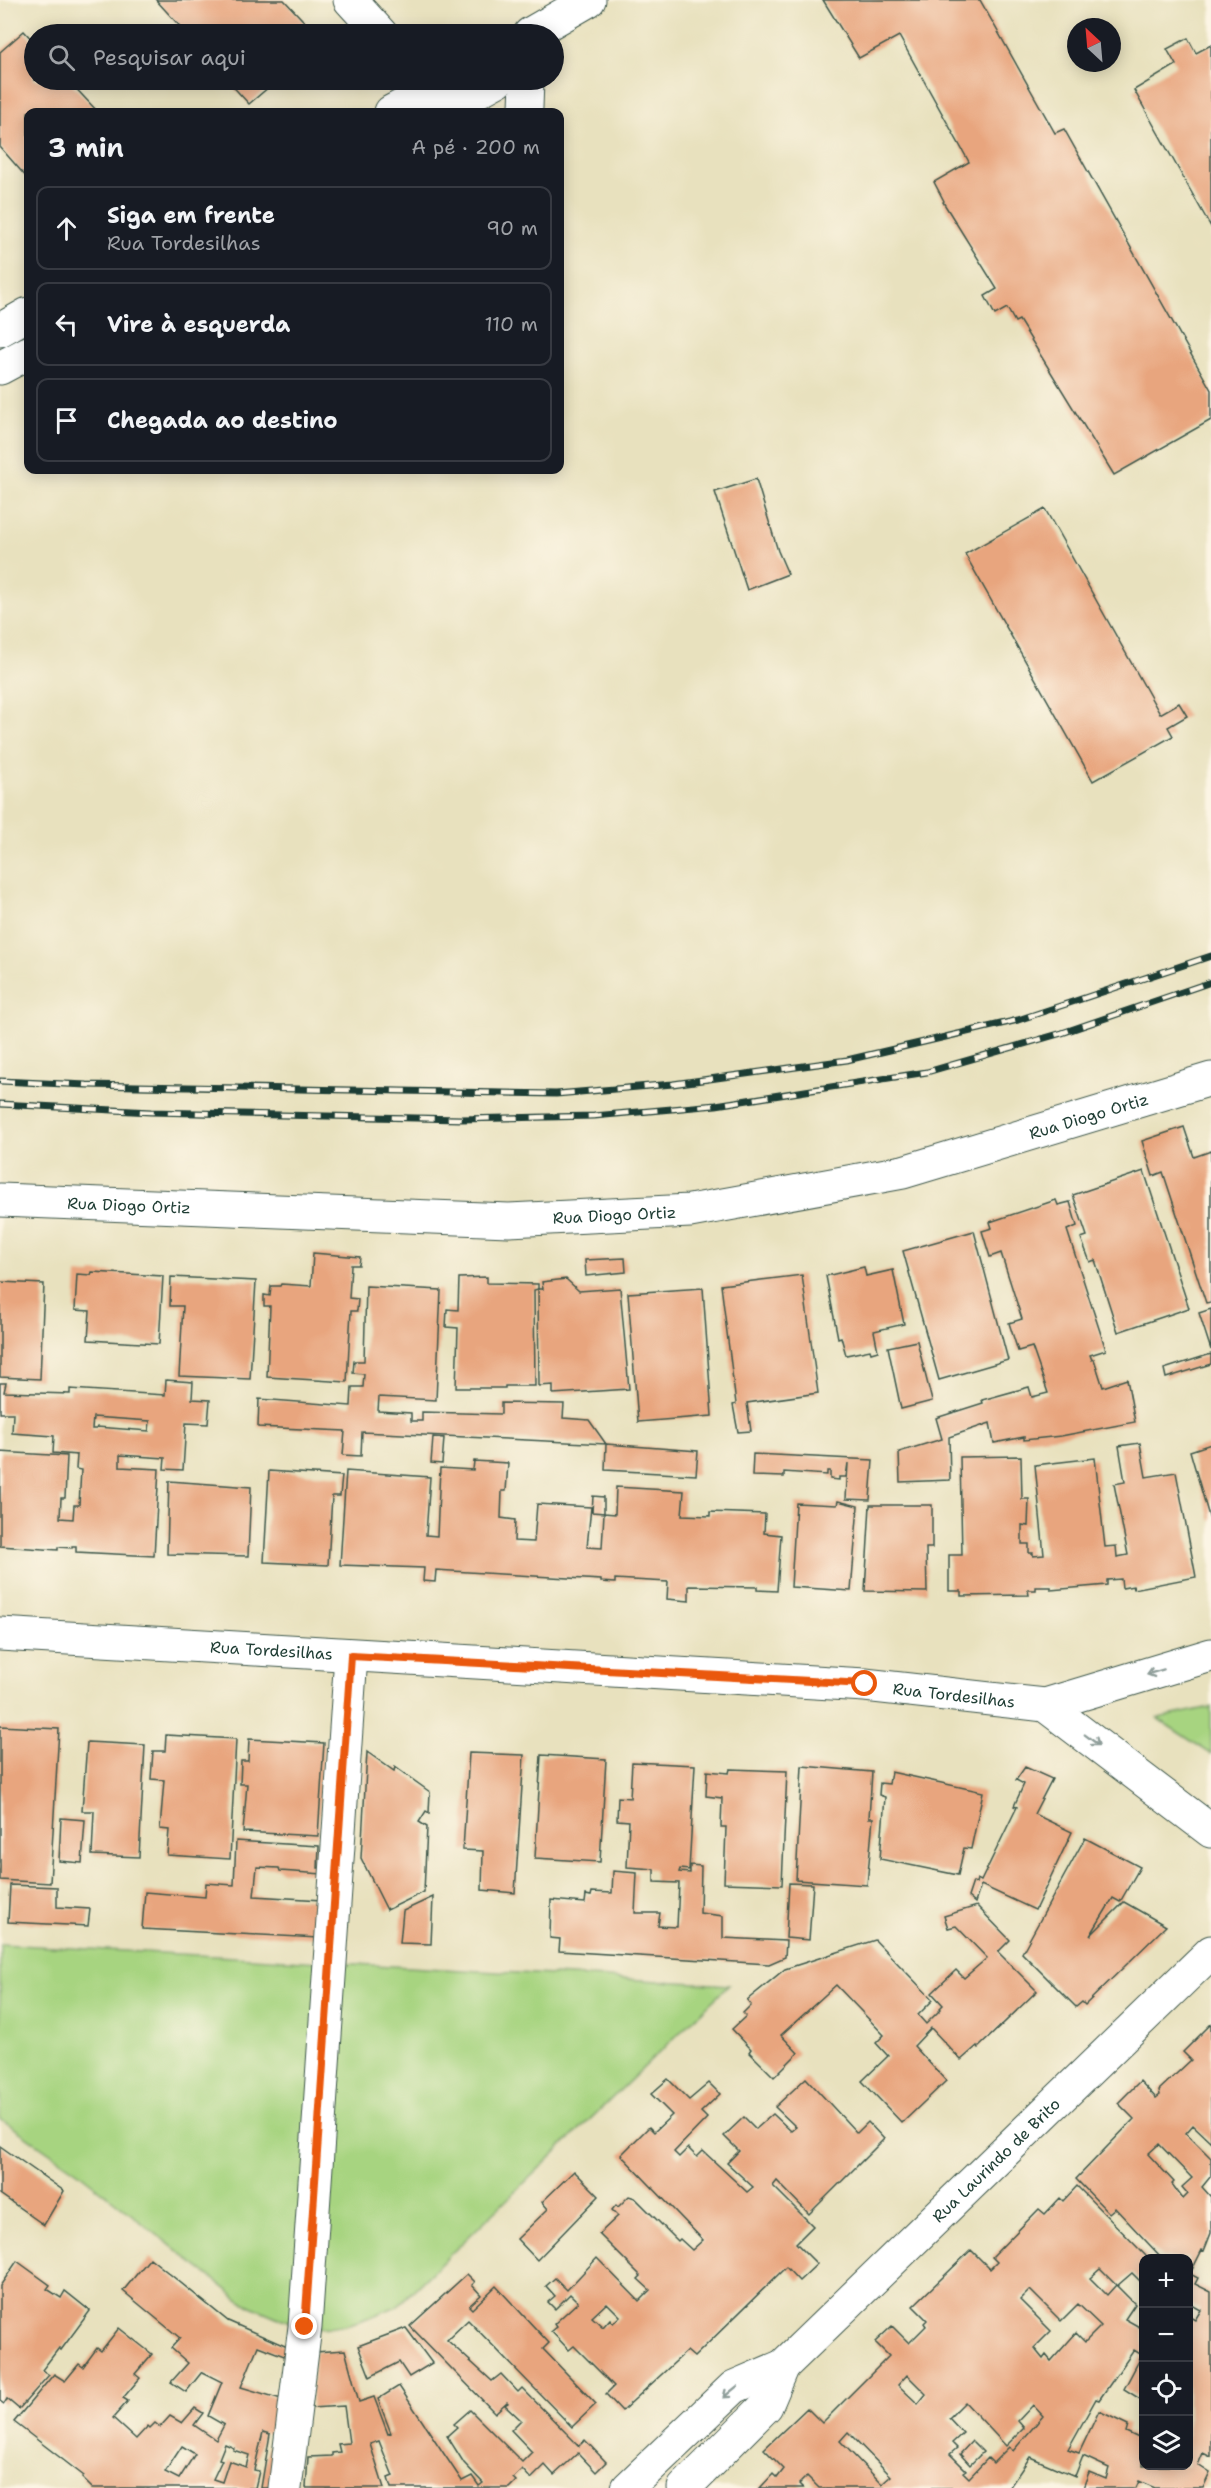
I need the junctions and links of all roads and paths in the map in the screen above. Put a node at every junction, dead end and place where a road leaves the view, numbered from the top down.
1 (350, 0) edge
2 (590, 0) edge
3 (372, 24) edge
4 (548, 24) edge
5 (435, 90) edge
6 (527, 90) edge
7 (399, 108) edge
8 (526, 108) edge
9 (24, 316) edge
10 (0, 330) edge
11 (24, 354) edge
12 (0, 368) edge
13 (1211, 1079) edge
14 (0, 1200) edge
15 (0, 1634) edge
16 (1211, 1655) edge
17 (351, 1656) junction
18 (1046, 1705) junction
19 (1211, 1832) edge
20 (1211, 1952) edge
21 (783, 2366) junction
22 (285, 2488) edge
23 (627, 2488) edge
24 (684, 2488) edge

1 - 3 street
2 - 4 street
5 - 7 street
6 - 8 street
9 - 10 street
11 - 12 street
13 - 14 street, Rua Diogo Ortiz
15 - 17 street, Rua Tordesilhas
16 -> 18 street, Rua Tordesilhas
17 - 18 street, Rua Tordesilhas
17 - 22 street
18 -> 19 street
20 - 21 street, Rua Laurindo de Brito
21 -> 23 street, Rua Laurindo de Brito
21 - 24 street, Rua Laurindo de Brito

